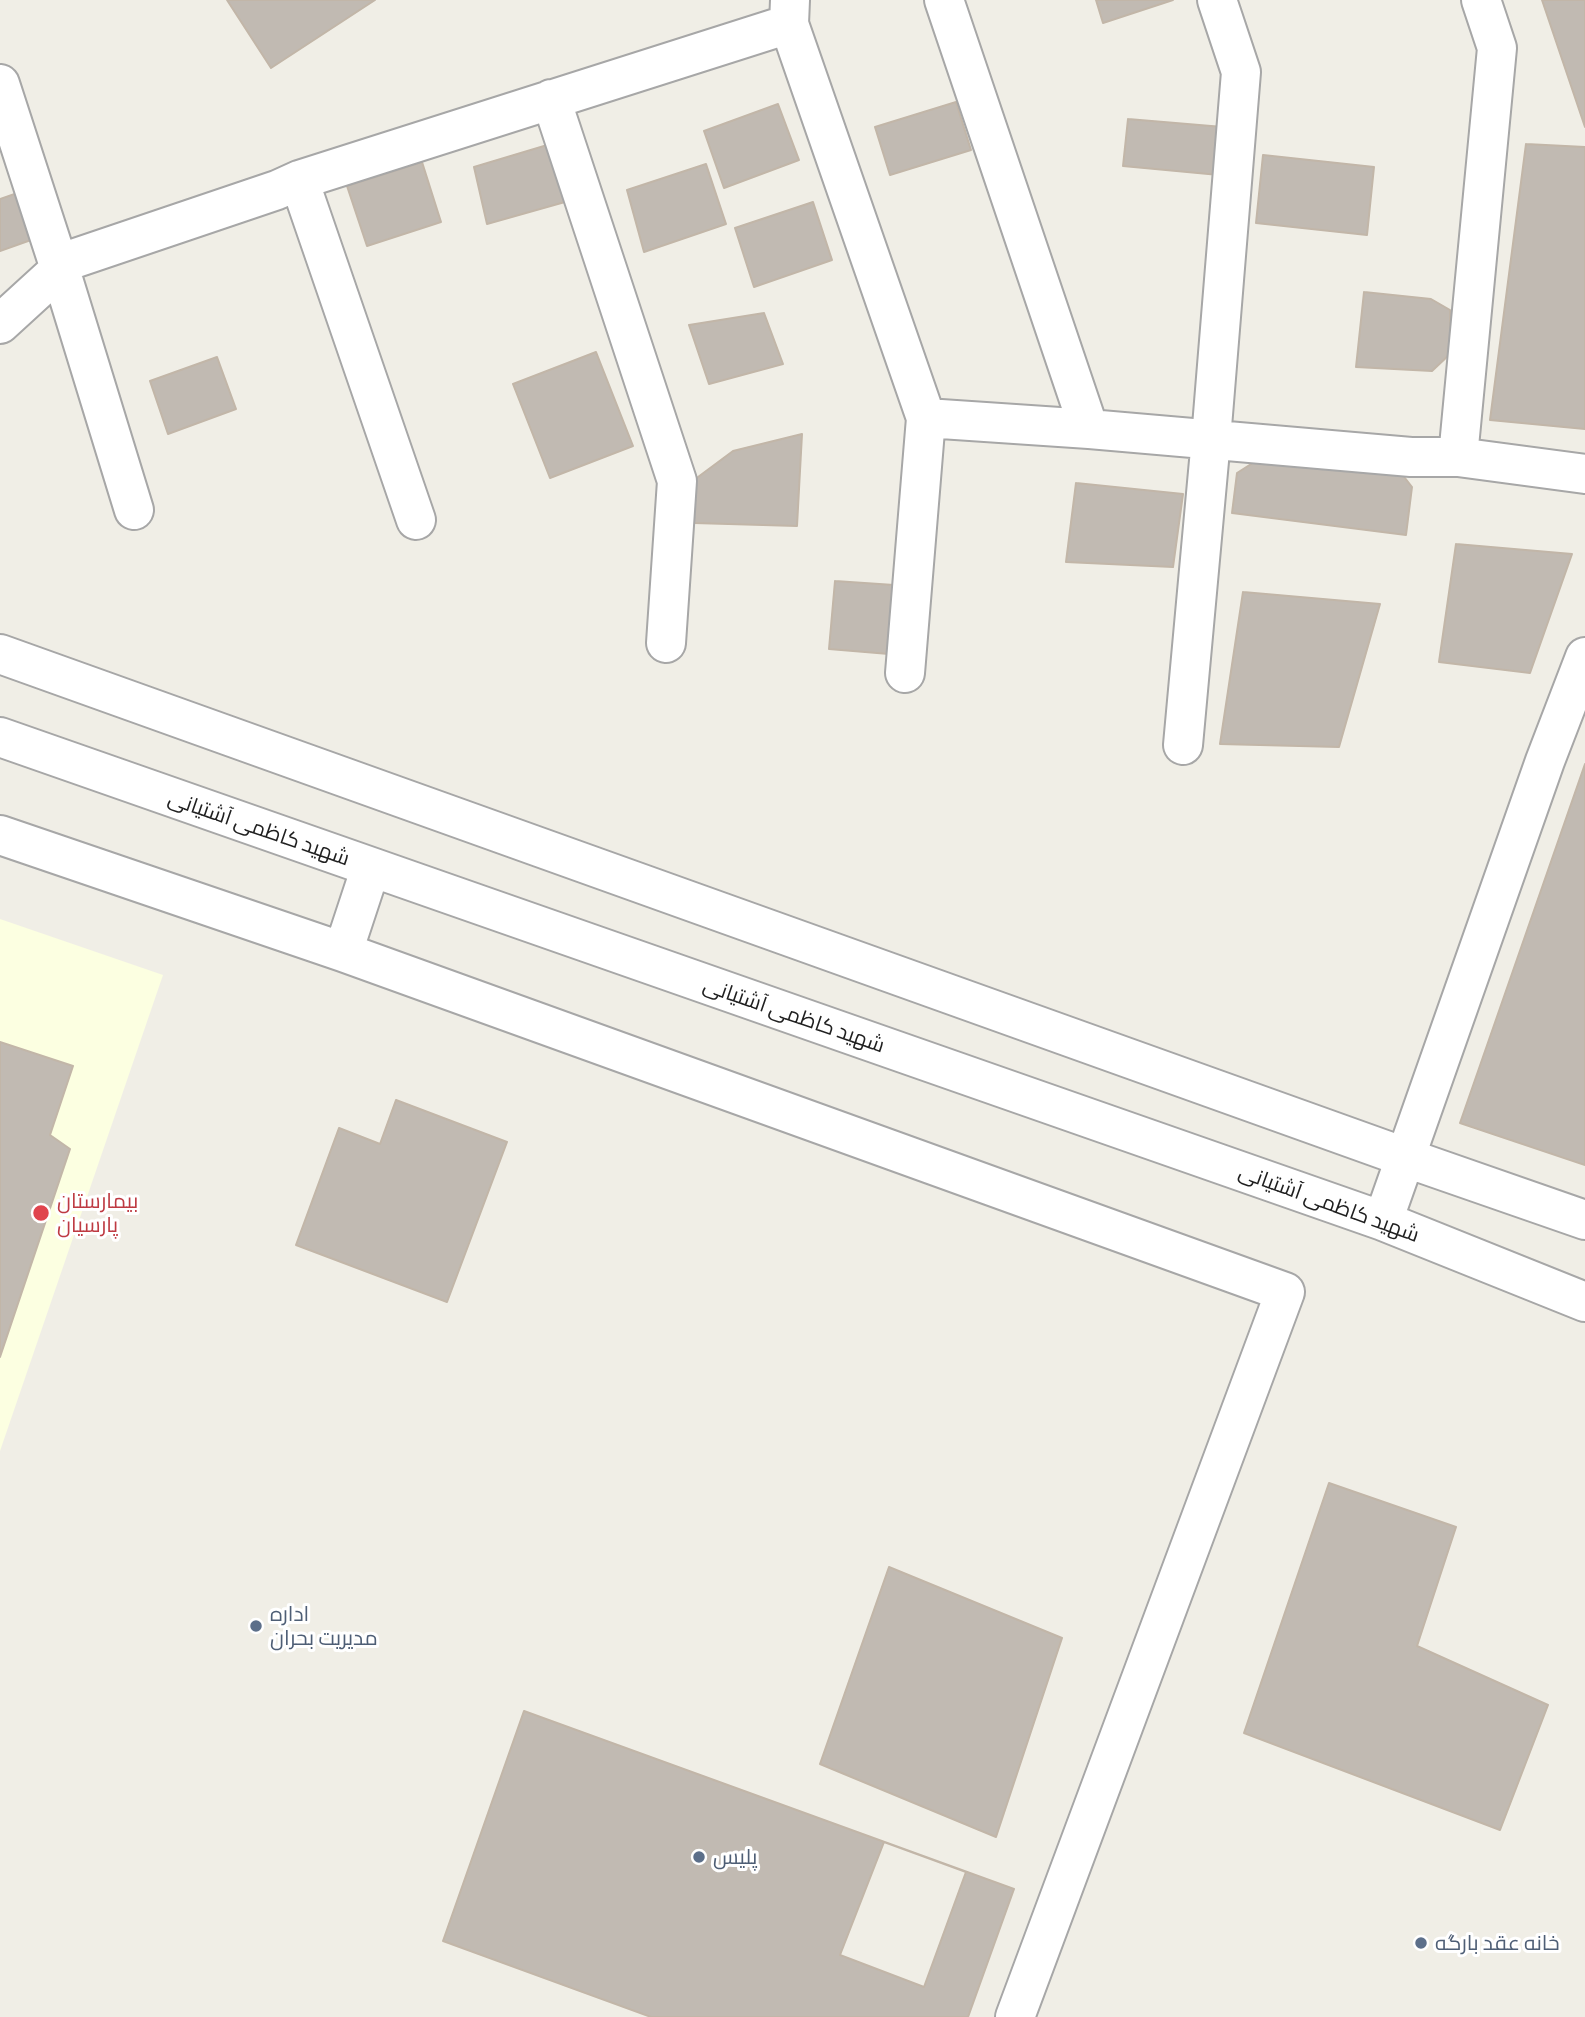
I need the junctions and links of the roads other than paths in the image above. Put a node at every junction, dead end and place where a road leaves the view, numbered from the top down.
1 (944, 0) edge
2 (1217, 0) edge
3 (1480, 0) edge
4 (789, 12) edge
5 (0, 84) edge
6 (551, 99) junction
7 (299, 180) junction
8 (60, 269) junction
9 (0, 324) edge
10 (926, 418) junction
11 (1089, 429) junction
12 (1211, 439) junction
13 (1458, 457) junction
14 (1585, 474) edge
15 (134, 510) dead end
16 (416, 520) dead end
17 (666, 643) dead end
18 (0, 653) edge
19 (1585, 657) edge
20 (905, 673) dead end
21 (0, 737) edge
22 (1183, 745) dead end
23 (0, 835) edge
24 (371, 867) junction
25 (343, 952) junction
26 (1405, 1158) junction
27 (1585, 1220) edge
28 (1383, 1221) junction
29 (1585, 1302) edge
30 (1015, 2017) edge

1 - 11 street
2 - 12 street
3 - 13 street
4 - 6 street
4 - 10 street
5 - 8 street
6 - 7 street
6 - 17 street
7 - 8 street
7 - 16 street
8 - 9 street
8 - 15 street
10 - 11 street
10 - 20 street
11 - 12 street
12 - 13 street
12 - 22 street
13 - 14 street
18 - 26 street
19 - 26 street
21 - 24 street, شهید کاظمی آشتیانی
23 - 25 street
24 - 25 street
24 - 28 street, شهید کاظمی آشتیانی
25 - 30 street
26 - 27 street
26 - 28 street
28 - 29 street, شهید کاظمی آشتیانی

